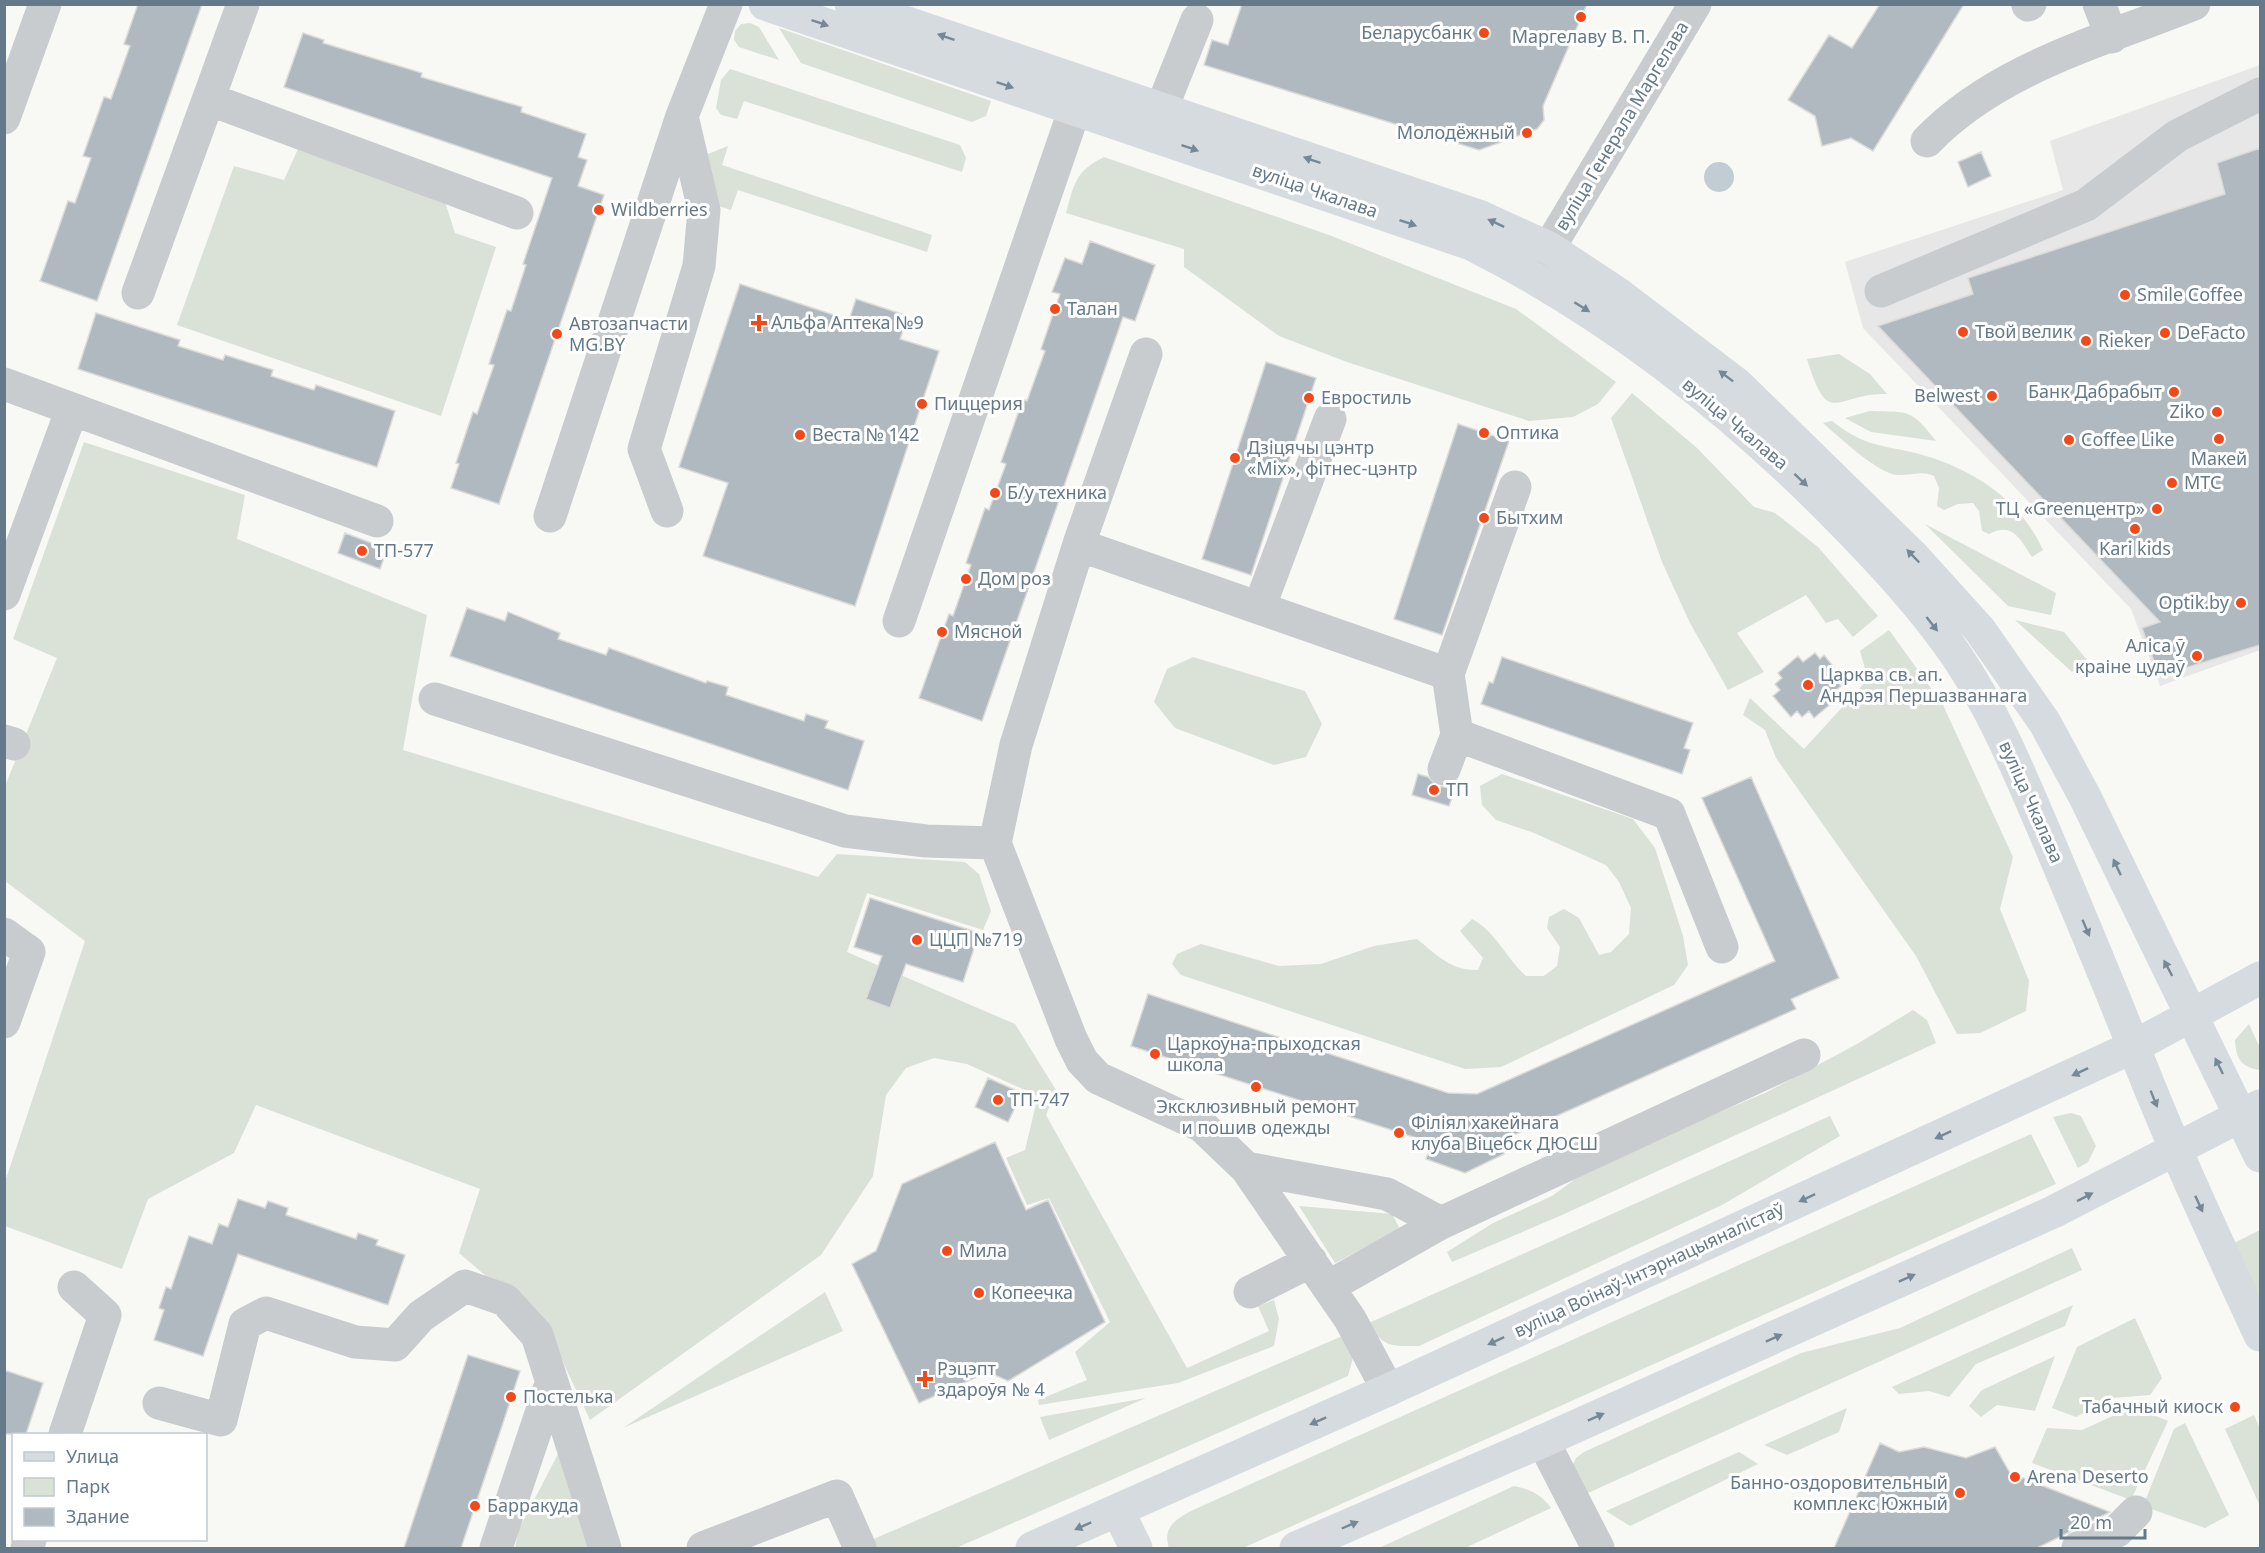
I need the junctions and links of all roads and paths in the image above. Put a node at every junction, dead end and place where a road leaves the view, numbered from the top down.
1 (243, 4) edge
2 (726, 4) edge
3 (765, 4) edge
4 (851, 4) edge
5 (1695, 4) edge
6 (2099, 4) edge
7 (2194, 4) edge
8 (35, 7) edge
9 (1197, 20) dead end
10 (2112, 37) junction
11 (2260, 94) edge
12 (1078, 96) junction
13 (211, 100) junction
14 (682, 116) junction
15 (4, 118) edge
16 (1156, 122) junction
17 (1927, 141) dead end
18 (517, 213) dead end
19 (1541, 262) junction
20 (1881, 291) dead end
21 (138, 293) dead end
22 (1146, 354) dead end
23 (4, 384) edge
24 (72, 409) junction
25 (1330, 418) dead end
26 (1515, 487) dead end
27 (667, 511) dead end
28 (550, 516) dead end
29 (377, 521) dead end
30 (1079, 545) junction
31 (4, 594) edge
32 (1259, 608) junction
33 (899, 621) dead end
34 (1448, 674) junction
35 (435, 699) dead end
36 (1457, 735) junction
37 (1444, 769) dead end
38 (995, 843) junction
39 (4, 934) edge
40 (1722, 946) dead end
41 (2260, 978) edge
42 (2194, 1016) junction
43 (4, 1022) edge
44 (2133, 1047) junction
45 (1804, 1055) dead end
46 (2252, 1111) edge
47 (2175, 1151) junction
48 (2260, 1156) edge
49 (1246, 1168) junction
50 (1442, 1223) junction
51 (1319, 1274) junction
52 (74, 1287) dead end
53 (1250, 1292) dead end
54 (2260, 1335) edge
55 (551, 1384) junction
56 (1388, 1390) junction
57 (159, 1403) dead end
58 (65, 1433) edge
59 (1543, 1441) junction
60 (1118, 1511) junction
61 (2136, 1512) dead end
62 (496, 1548) edge
63 (605, 1548) edge
64 (703, 1548) edge
65 (860, 1548) edge
66 (1032, 1548) edge
67 (1136, 1548) edge
68 (1296, 1548) edge
69 (1598, 1548) edge
70 (2078, 1548) edge

1 - 13 street
2 - 14 street
3 -> 12 main road, вуліца Чкалава
12 -> 4 main road, вуліца Чкалава
5 - 19 street, вуліца Генерала Маргелава
6 - 10 street
7 - 10 street
8 - 15 street
9 - 16 street
10 - 17 street
11 - 20 street
12 - 16 main road, вуліца Чкалава
12 - 33 street
13 - 18 street
13 - 21 street
14 - 27 street
14 - 28 street
16 - 19 main road, вуліца Чкалава
42 -> 19 main road, вуліца Чкалава
19 -> 44 main road, вуліца Чкалава
22 - 30 street
23 - 24 street
24 - 29 street
24 - 31 street
25 - 32 street
26 - 34 street
30 - 32 street
30 - 38 street
32 - 34 street
34 - 36 street
35 - 38 street
36 - 37 street
36 - 40 street
38 - 49 street
39 - 43 street
41 - 42 main road, вуліца Воінаў-Інтэрнацыяналістаў
42 - 44 main road, вуліца Воінаў-Інтэрнацыяналістаў
46 -> 42 main road, вуліца Чкалава
44 -> 47 main road, вуліца Чкалава
44 -> 56 main road, вуліца Воінаў-Інтэрнацыяналістаў
45 - 50 street
46 - 47 main road
46 - 48 main road, вуліца Чкалава
47 -> 54 main road, вуліца Чкалава
59 -> 47 main road
49 - 50 street
49 - 51 street
50 - 51 street
51 - 53 street
51 - 56 street
52 - 58 street
55 - 57 street
55 - 62 street
55 - 63 street
56 -> 60 main road, вуліца Воінаў-Інтэрнацыяналістаў
68 -> 59 main road
59 - 69 street
60 -> 66 main road, вуліца Воінаў-Інтэрнацыяналістаў
60 - 67 main road
61 - 70 street
64 - 65 street

